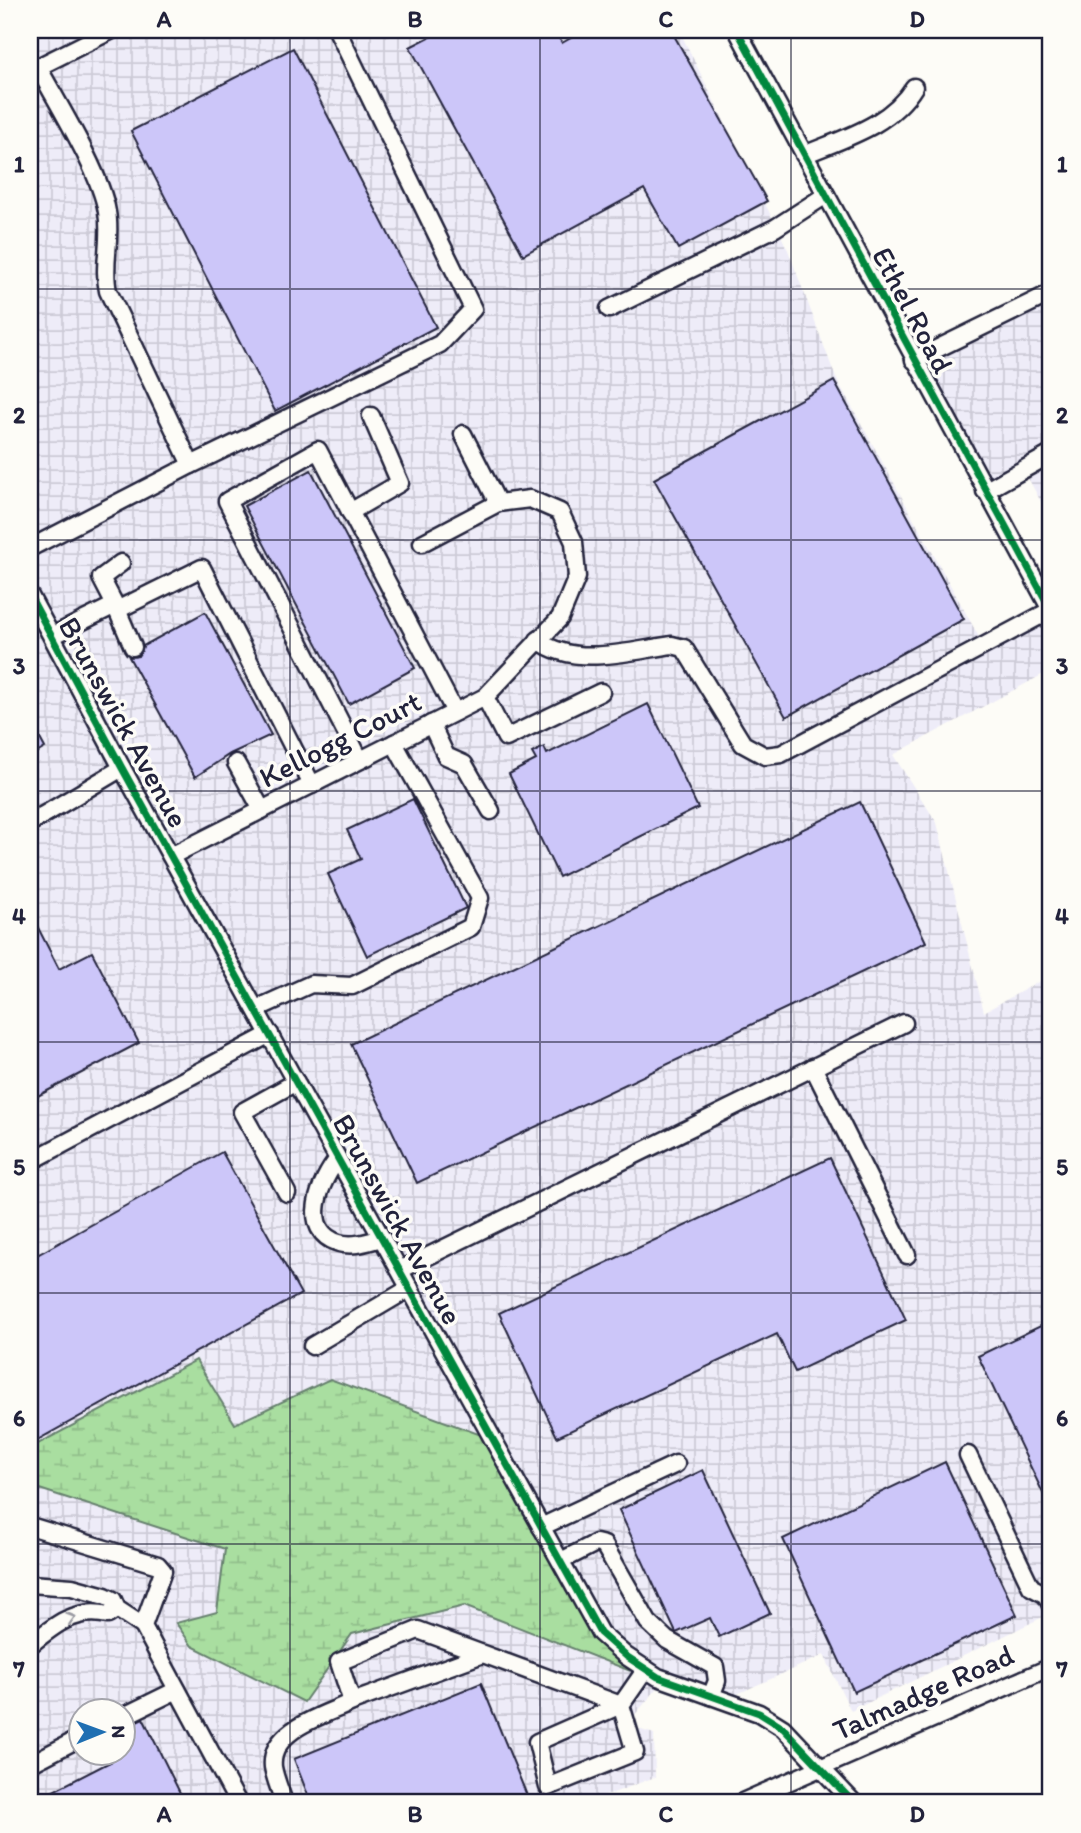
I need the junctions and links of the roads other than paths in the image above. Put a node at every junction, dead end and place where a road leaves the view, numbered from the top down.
1 (112, 30) edge
2 (337, 30) edge
3 (737, 30) edge
4 (34, 69) edge
5 (914, 87) dead end
6 (804, 155) junction
7 (826, 195) junction
8 (1051, 293) edge
9 (609, 309) dead end
10 (914, 360) junction
11 (371, 416) dead end
12 (463, 434) dead end
13 (1051, 454) edge
14 (191, 465) junction
15 (985, 491) junction
16 (498, 503) junction
17 (350, 512) junction
18 (422, 543) dead end
19 (30, 548) edge
20 (121, 563) dead end
21 (30, 596) edge
22 (116, 608) junction
23 (1051, 610) edge
24 (51, 636) junction
25 (538, 640) junction
26 (133, 647) dead end
27 (601, 692) dead end
28 (485, 697) junction
29 (455, 712) junction
30 (431, 724) junction
31 (394, 743) junction
32 (360, 760) junction
33 (236, 763) dead end
34 (122, 768) junction
35 (312, 785) junction
36 (262, 810) junction
37 (491, 811) dead end
38 (30, 823) edge
39 (171, 856) junction
40 (256, 1009) junction
41 (904, 1023) dead end
42 (270, 1034) junction
43 (813, 1067) junction
44 (296, 1082) junction
45 (30, 1158) edge
46 (338, 1159) junction
47 (286, 1194) dead end
48 (382, 1238) junction
49 (907, 1255) dead end
50 (400, 1270) junction
51 (410, 1288) junction
52 (312, 1346) dead end
53 (968, 1455) dead end
54 (676, 1464) dead end
55 (30, 1526) edge
56 (541, 1527) junction
57 (561, 1561) junction
58 (30, 1584) edge
59 (1051, 1605) edge
60 (117, 1609) junction
61 (143, 1626) junction
62 (30, 1645) edge
63 (483, 1654) junction
64 (1051, 1667) edge
65 (646, 1670) junction
66 (177, 1690) junction
67 (712, 1696) junction
68 (352, 1702) junction
69 (621, 1704) junction
70 (136, 1710) edge
71 (66, 1745) edge
72 (30, 1764) edge
73 (822, 1766) junction
74 (548, 1787) junction
75 (232, 1801) edge
76 (284, 1803) edge
77 (556, 1803) edge
78 (740, 1803) edge
79 (854, 1803) edge

1 - 4 street
2 - 14 street
3 - 6 street, Ethel Road
4 - 14 street
5 - 6 street
6 - 7 street, Ethel Road
7 - 9 street
7 - 10 street, Ethel Road
8 - 10 street
10 - 15 street, Ethel Road
11 - 17 street
12 - 16 street
13 - 15 street
14 - 19 street
15 - 23 street, Ethel Road
16 - 18 street
16 - 25 street, Kellogg Court
17 - 29 street
17 - 32 street
20 - 22 street
21 - 24 street, Brunswick Avenue
22 - 24 street
22 - 26 street
22 - 35 street
23 - 25 street
24 - 34 street, Brunswick Avenue
25 - 28 street, Kellogg Court
27 - 28 street
28 - 29 street, Kellogg Court
29 - 30 street, Kellogg Court
30 - 31 street, Kellogg Court
30 - 37 street
31 - 32 street, Kellogg Court
31 - 40 street
32 - 35 street, Kellogg Court
33 - 36 street
34 - 38 street
34 - 39 street, Brunswick Avenue
35 - 36 street, Kellogg Court
36 - 39 street, Kellogg Court
39 - 40 street, Brunswick Avenue
40 - 42 street, Brunswick Avenue
41 - 43 street
42 - 44 street, Brunswick Avenue
42 - 45 street
43 - 49 street
43 - 50 street
44 - 46 street, Brunswick Avenue
44 - 47 street
46 - 48 street, Brunswick Avenue
46 - 48 street
48 - 50 street, Brunswick Avenue
50 - 51 street, Brunswick Avenue
51 - 52 street
51 - 56 street, Brunswick Avenue
53 - 59 street
54 - 56 street
55 - 61 street
56 - 57 street, Brunswick Avenue
57 - 65 street, Brunswick Avenue
57 - 67 street
58 - 60 street
60 - 61 street
62 -> 60 street
61 - 66 street
63 - 68 street
63 - 68 street
63 - 69 street
64 - 73 street, Talmadge Road
65 - 67 street, Brunswick Avenue
65 - 69 street
66 - 70 street
66 - 75 street
67 - 73 street, Brunswick Avenue
68 - 76 street
69 - 74 street
69 - 74 street
71 - 72 street
73 - 78 street, Talmadge Road
73 - 79 street, Brunswick Avenue
74 - 77 street

